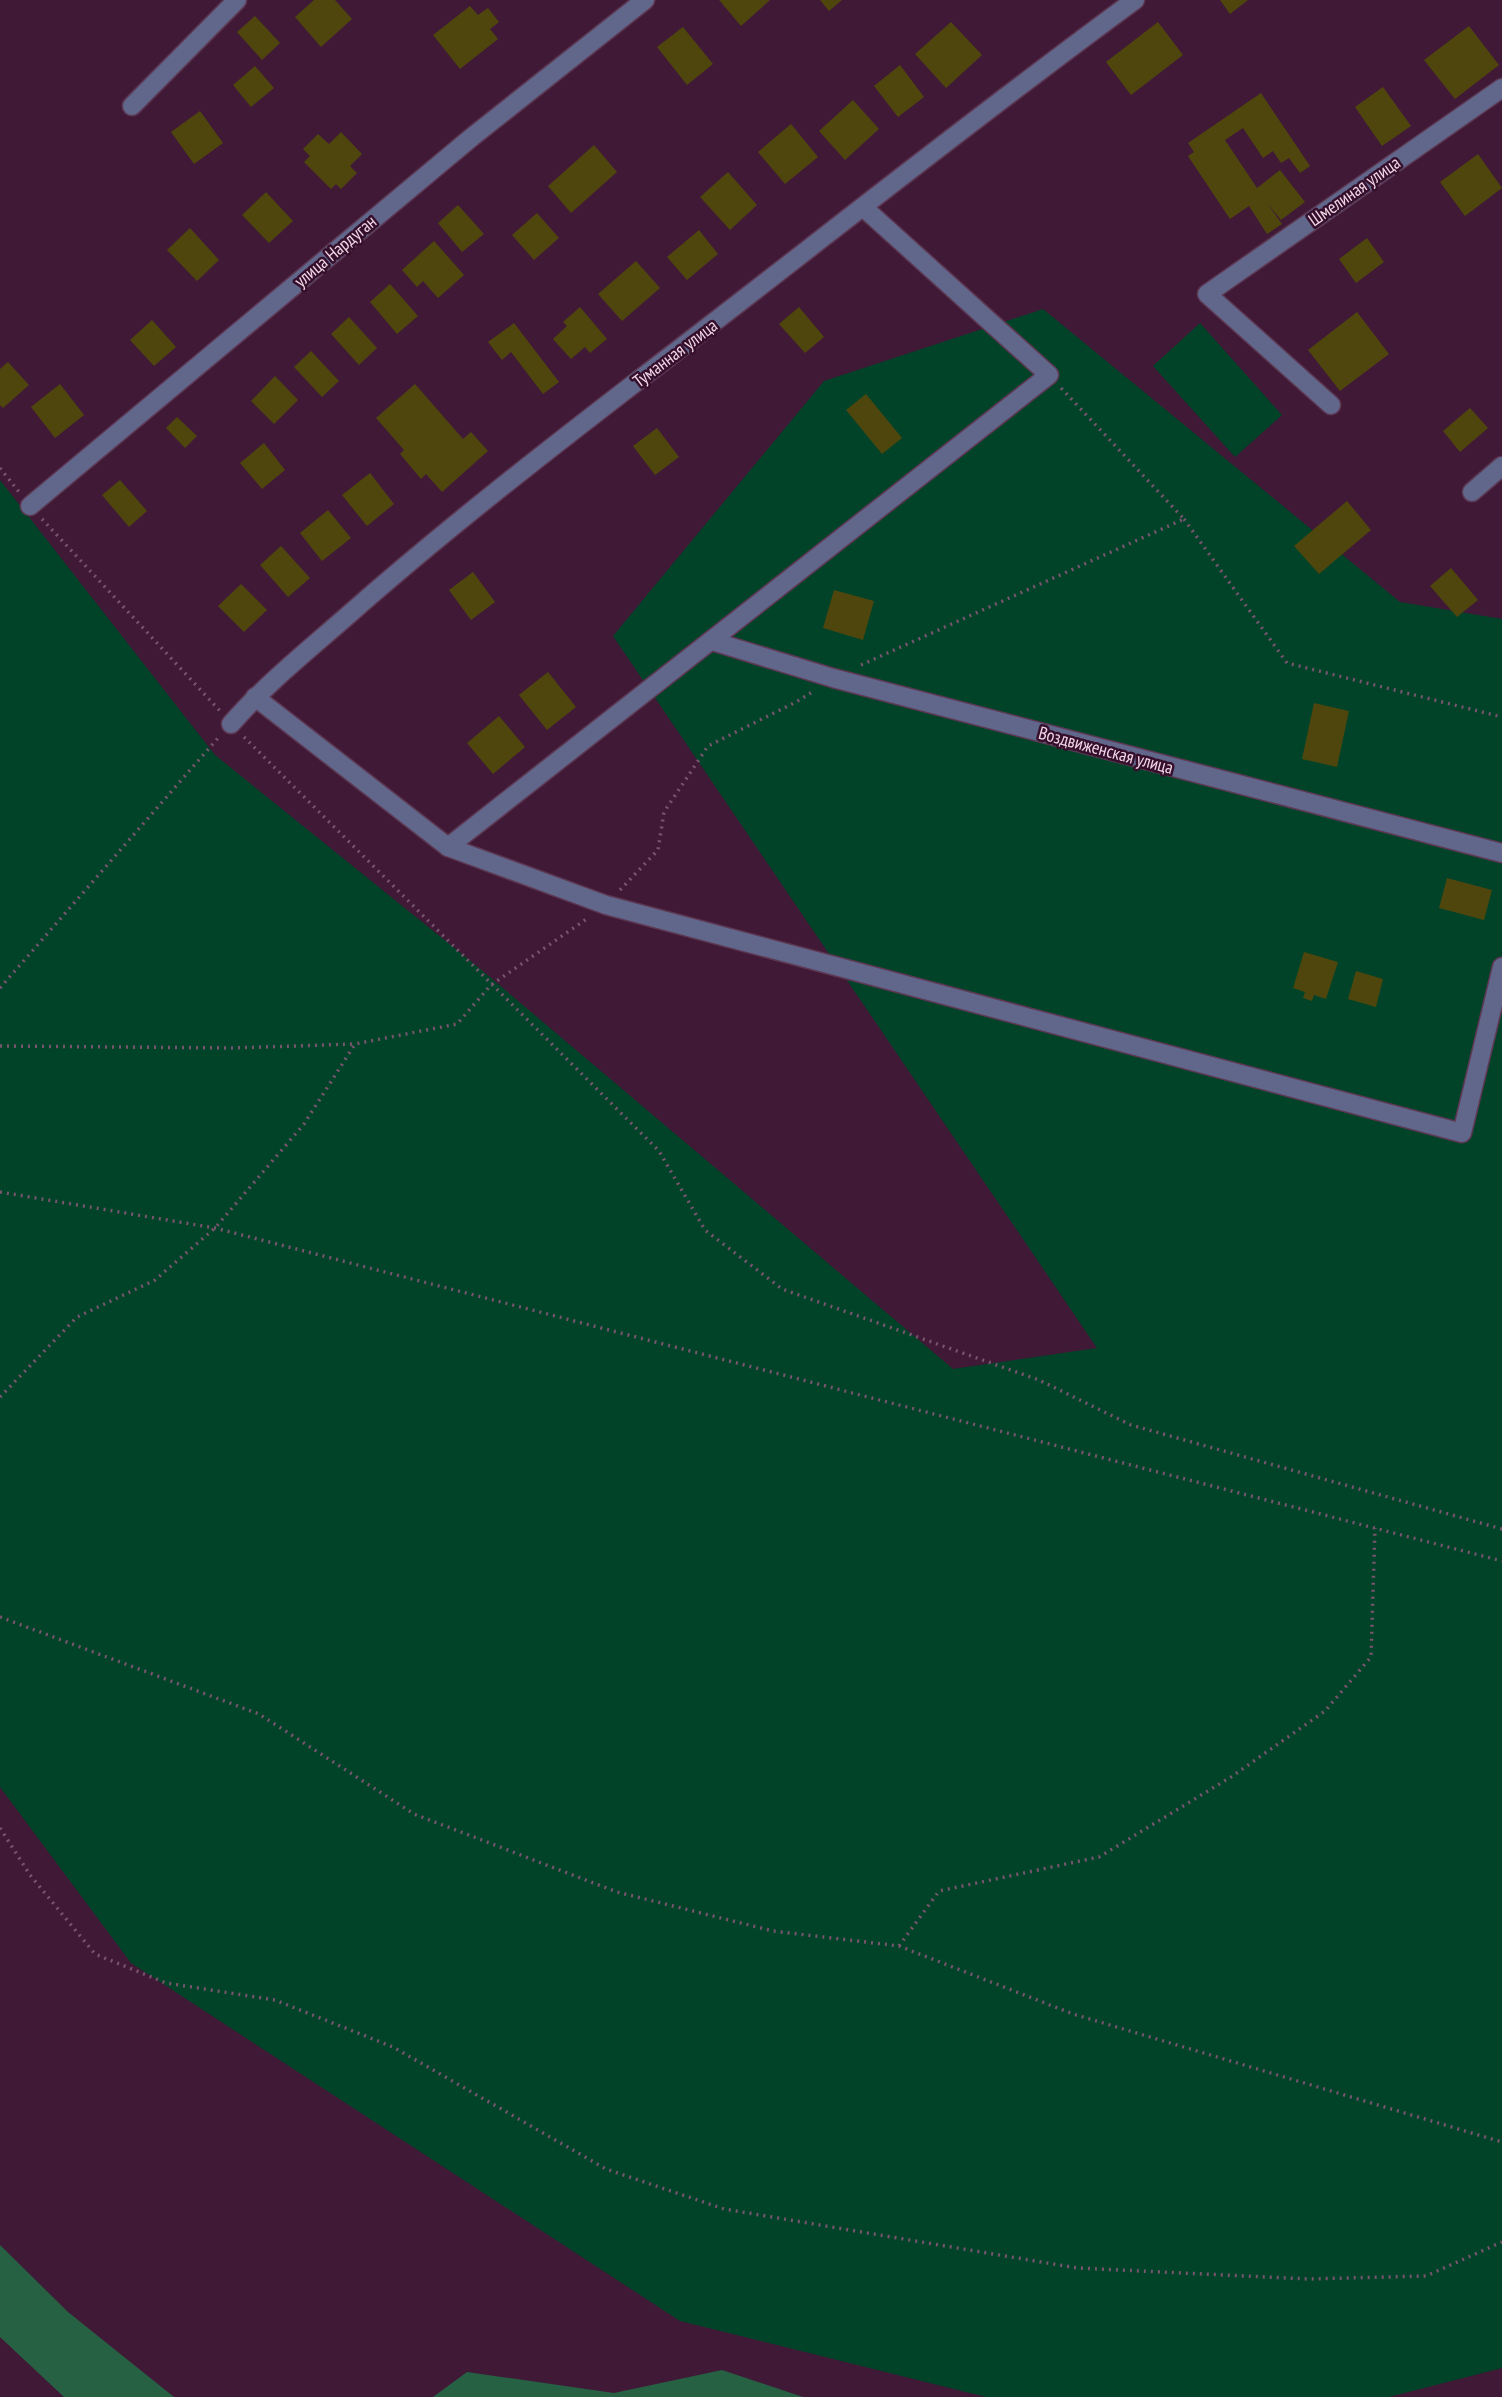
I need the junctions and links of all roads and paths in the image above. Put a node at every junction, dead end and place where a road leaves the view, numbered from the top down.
1 (645, 0) edge
2 (1135, 0) edge
3 (232, 1) edge
4 (1502, 88) edge
5 (132, 106) dead end
6 (864, 208) junction
7 (1049, 375) junction
8 (1331, 405) dead end
9 (1502, 466) edge
10 (0, 468) edge
11 (1472, 492) dead end
12 (30, 506) junction
13 (1184, 519) junction
14 (712, 641) junction
15 (833, 678) junction
16 (255, 697) junction
17 (1502, 717) edge
18 (231, 724) junction
19 (448, 847) junction
20 (1502, 853) edge
21 (606, 905) junction
22 (1502, 967) edge
23 (491, 985) junction
24 (0, 988) edge
25 (355, 1044) junction
26 (0, 1046) edge
27 (0, 1192) edge
28 (215, 1227) junction
29 (0, 1397) edge
30 (1375, 1528) junction
31 (1502, 1529) edge
32 (1502, 1561) edge
33 (0, 1616) edge
34 (0, 1828) edge
35 (899, 1945) junction
36 (1502, 2142) edge
37 (1502, 2242) edge

1 - 12 street, улица Нардуган
2 - 6 street, Туманная улица
3 - 5 street
4 - 8 street, Шмелиная улица
6 - 7 street
6 - 16 street, Туманная улица
7 - 13 path
7 - 14 street
9 - 11 street
10 - 12 path
12 - 18 path
13 - 15 path
13 - 17 path
14 - 15 street, Воздвиженская улица
14 - 19 street
15 - 20 street, Воздвиженская улица
15 - 21 path
16 - 18 street, Туманная улица
16 - 19 street
18 - 23 path
18 - 24 path
19 - 21 street
21 - 22 street
21 - 23 path
23 - 25 path
23 - 31 path
25 - 26 path
25 - 28 path
27 - 28 path
28 - 29 path
28 - 30 path
30 - 32 path
30 - 35 path
33 - 35 path
34 - 37 path
35 - 36 path

